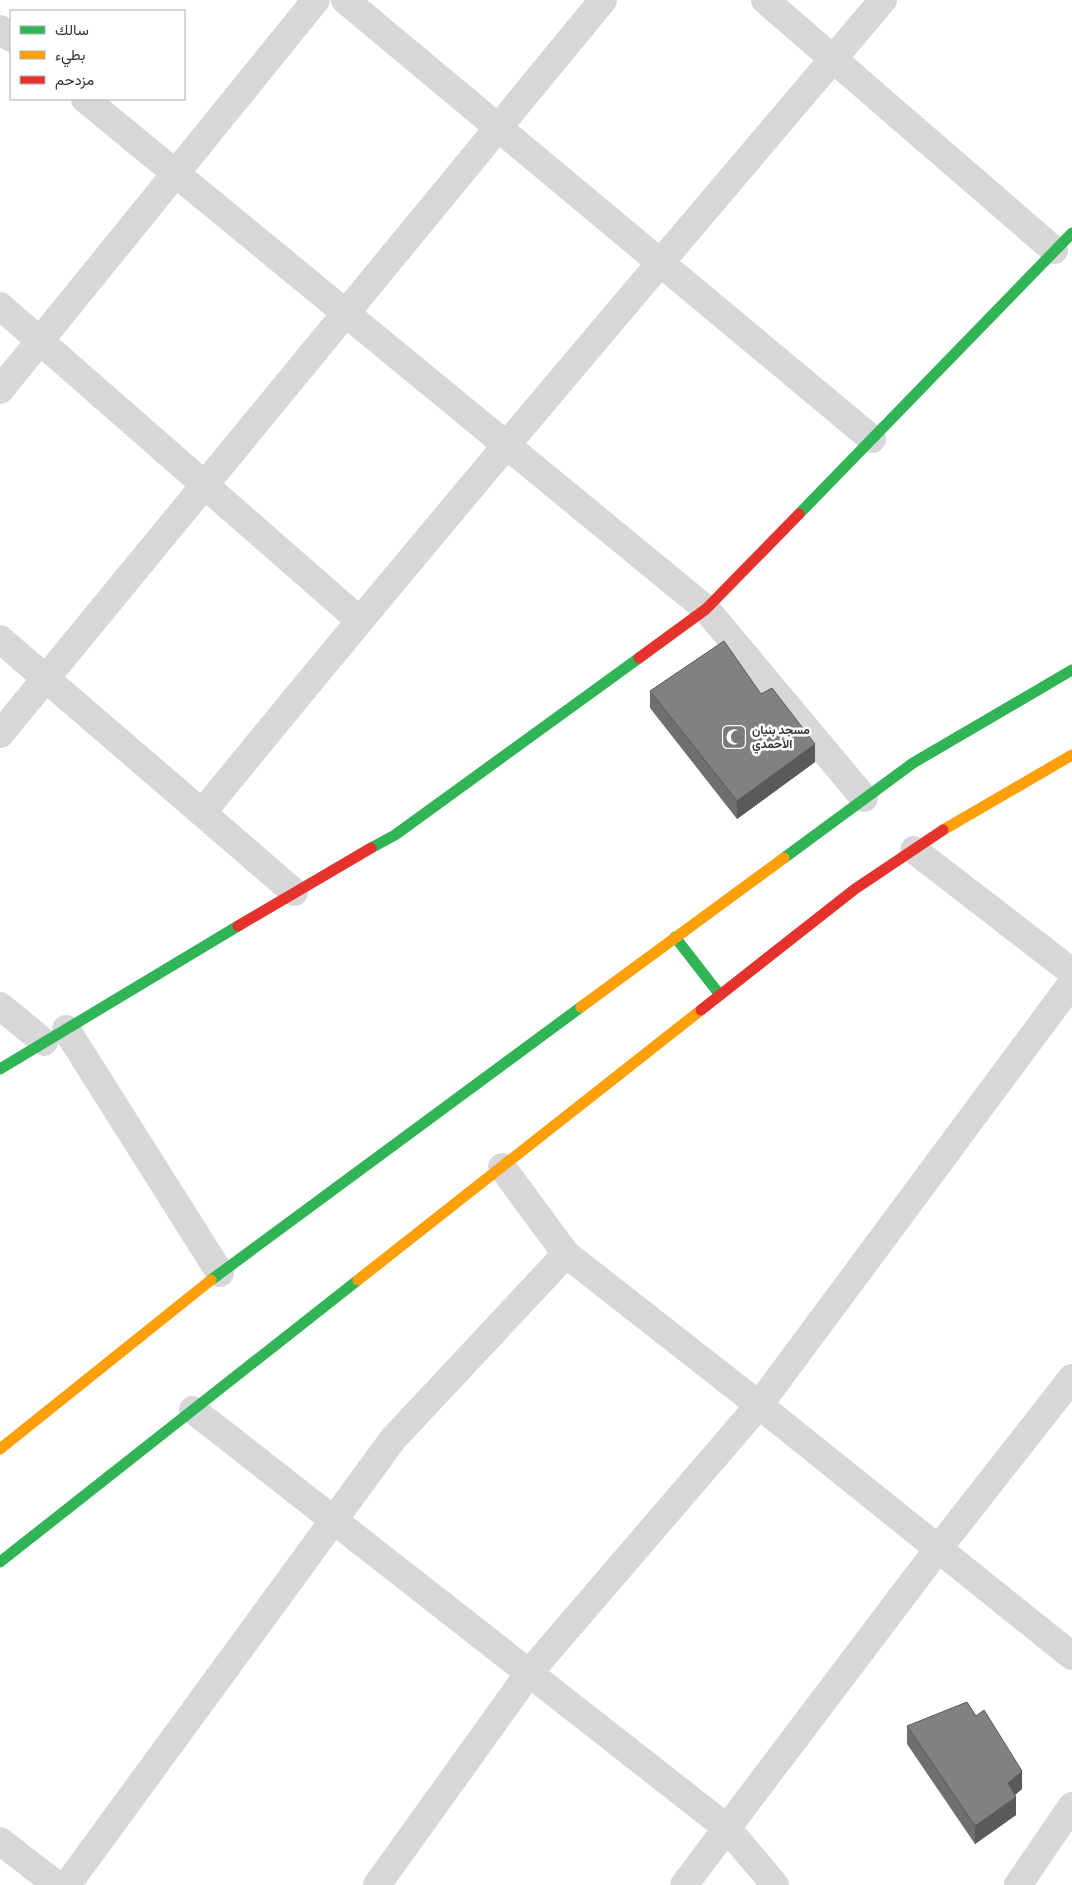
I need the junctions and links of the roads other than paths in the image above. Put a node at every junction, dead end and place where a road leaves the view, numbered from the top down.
1 (316, 0) edge
2 (345, 0) edge
3 (603, 0) edge
4 (765, 0) edge
5 (883, 0) edge
6 (0, 29) edge
7 (10, 37) edge
8 (833, 59) junction
9 (86, 100) edge
10 (498, 127) junction
11 (176, 173) junction
12 (1063, 242) edge
13 (660, 262) junction
14 (0, 306) edge
15 (346, 313) junction
16 (40, 340) junction
17 (0, 390) edge
18 (872, 439) junction
19 (506, 444) junction
20 (204, 484) junction
21 (706, 609) junction
22 (359, 620) junction
23 (0, 639) edge
24 (1072, 670) edge
25 (45, 678) junction
26 (0, 734) edge
27 (1072, 755) edge
28 (864, 798) junction
29 (202, 813) junction
30 (914, 850) junction
31 (294, 892) junction
32 (675, 937) junction
33 (1072, 972) edge
34 (1072, 983) edge
35 (720, 995) junction
36 (0, 1006) edge
37 (55, 1036) junction
38 (0, 1069) edge
39 (502, 1167) junction
40 (566, 1254) junction
41 (220, 1272) junction
42 (1072, 1378) edge
43 (759, 1404) junction
44 (193, 1410) junction
45 (0, 1449) edge
46 (334, 1520) junction
47 (938, 1549) junction
48 (0, 1562) edge
49 (1072, 1656) edge
50 (530, 1673) junction
51 (1072, 1806) edge
52 (727, 1828) junction
53 (0, 1841) edge
54 (57, 1885) edge
55 (67, 1885) edge
56 (377, 1885) edge
57 (684, 1885) edge
58 (775, 1885) edge
59 (1018, 1885) edge

1 - 11 street
2 - 10 street
3 - 10 street
4 - 8 street
5 - 8 street
6 - 7 street
8 - 12 street
8 - 13 street
9 - 11 street
10 - 13 street
10 - 15 street
11 - 15 street
11 - 16 street
12 - 18 street
13 - 18 street
13 - 19 street
14 - 16 street
15 - 19 street
15 - 20 street
16 - 17 street
16 - 20 street
18 - 21 street
19 - 21 street
19 - 22 street
20 - 22 street
20 - 25 street
21 - 28 street
21 - 31 street
22 - 29 street
23 - 25 street
24 - 28 street
25 - 26 street
25 - 29 street
27 - 30 street
28 - 32 street
29 - 31 street
30 - 33 street
30 - 35 street
31 - 37 street
32 - 35 street
32 - 41 street
34 - 43 street
35 - 39 street
36 - 37 street
37 - 38 street
37 - 41 street
39 - 40 street
39 - 44 street
40 - 43 street
40 - 46 street
41 - 45 street
42 - 47 street
43 - 47 street
43 - 50 street
44 - 46 street
44 - 48 street
46 - 50 street
46 - 55 street
47 - 49 street
47 - 52 street
50 - 52 street
50 - 56 street
51 - 59 street
52 - 57 street
52 - 58 street
53 - 54 street

